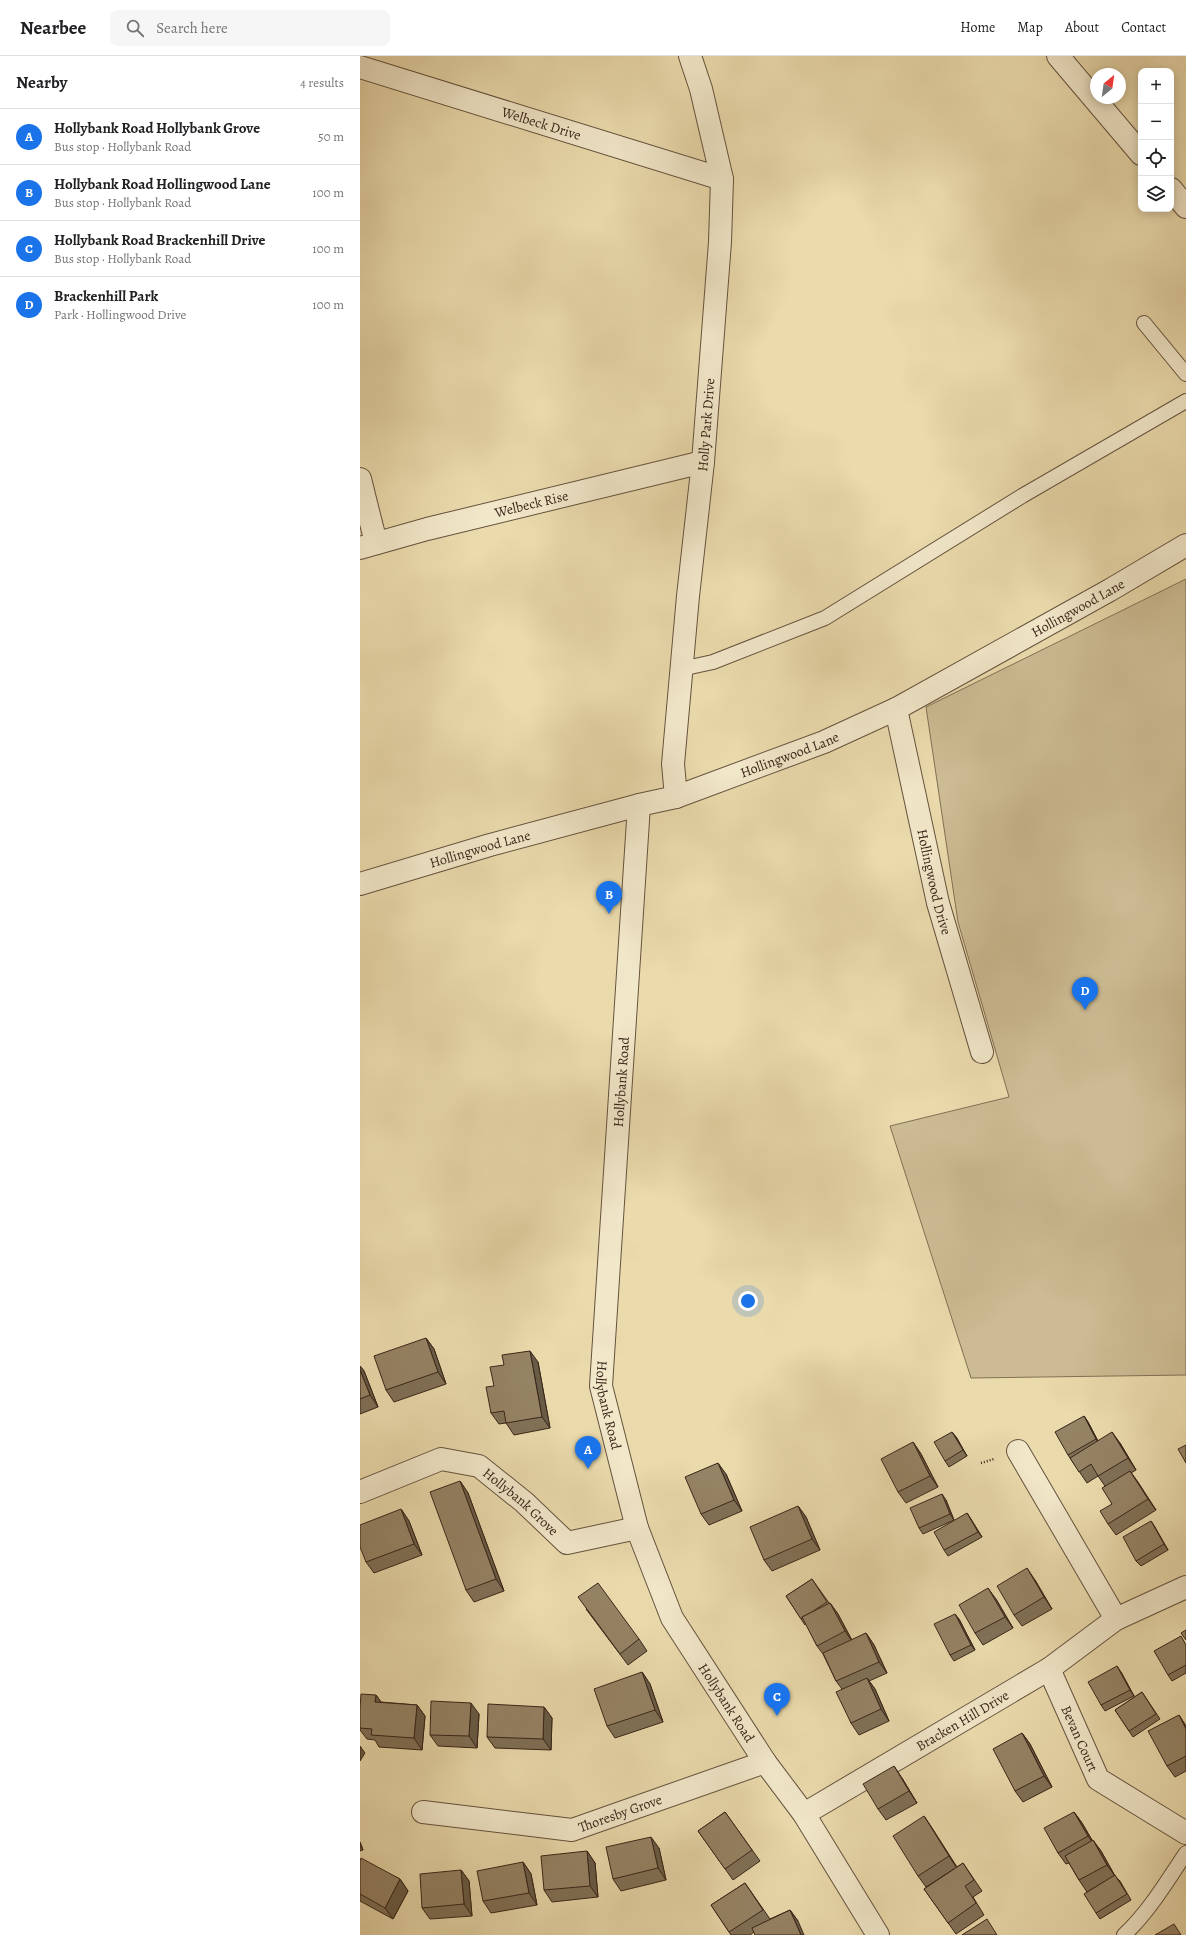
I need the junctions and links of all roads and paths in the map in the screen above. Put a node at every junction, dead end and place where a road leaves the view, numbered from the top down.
1 (690, 56) edge
2 (1058, 56) edge
3 (360, 67) edge
4 (1138, 150) edge
5 (722, 179) junction
6 (1174, 193) edge
7 (1186, 207) edge
8 (1144, 323) dead end
9 (1186, 374) edge
10 (1186, 400) edge
11 (704, 462) junction
12 (360, 479) edge
13 (1186, 545) edge
14 (368, 546) edge
15 (681, 669) junction
16 (896, 709) junction
17 (676, 797) junction
18 (639, 805) junction
19 (360, 884) edge
20 (982, 1052) dead end
21 (1018, 1451) dead end
22 (360, 1492) edge
23 (637, 1528) junction
24 (1186, 1587) edge
25 (1116, 1619) junction
26 (1049, 1669) junction
27 (765, 1762) junction
28 (423, 1812) dead end
29 (804, 1814) junction
30 (1186, 1834) edge
31 (1186, 1853) edge
32 (878, 1935) edge
33 (1124, 1935) edge

1 - 5 street, Holly Park Drive
2 - 4 street
3 - 5 street, Welbeck Drive
5 - 11 street, Holly Park Drive
6 - 7 street
8 - 9 lane
10 - 15 lane
11 - 14 street, Welbeck Rise
11 - 15 street, Holly Park Drive
12 - 14 street
13 - 16 street, Hollingwood Lane
15 - 17 street, Holly Park Drive
16 - 17 street, Hollingwood Lane
16 - 20 street, Hollingwood Drive
17 - 18 street, Hollingwood Lane
18 - 19 street, Hollingwood Lane
18 - 23 street, Hollybank Road
21 - 25 street
22 - 23 street, Hollybank Grove
23 - 27 street, Hollybank Road
24 - 25 street, Bracken Hill Drive
25 - 26 street, Bracken Hill Drive
26 - 29 street, Bracken Hill Drive
26 - 30 street, Bevan Court
27 - 28 street, Thoresby Grove
27 - 29 street, Hollybank Road
29 - 32 street, Hollybank Road
31 - 33 lane

